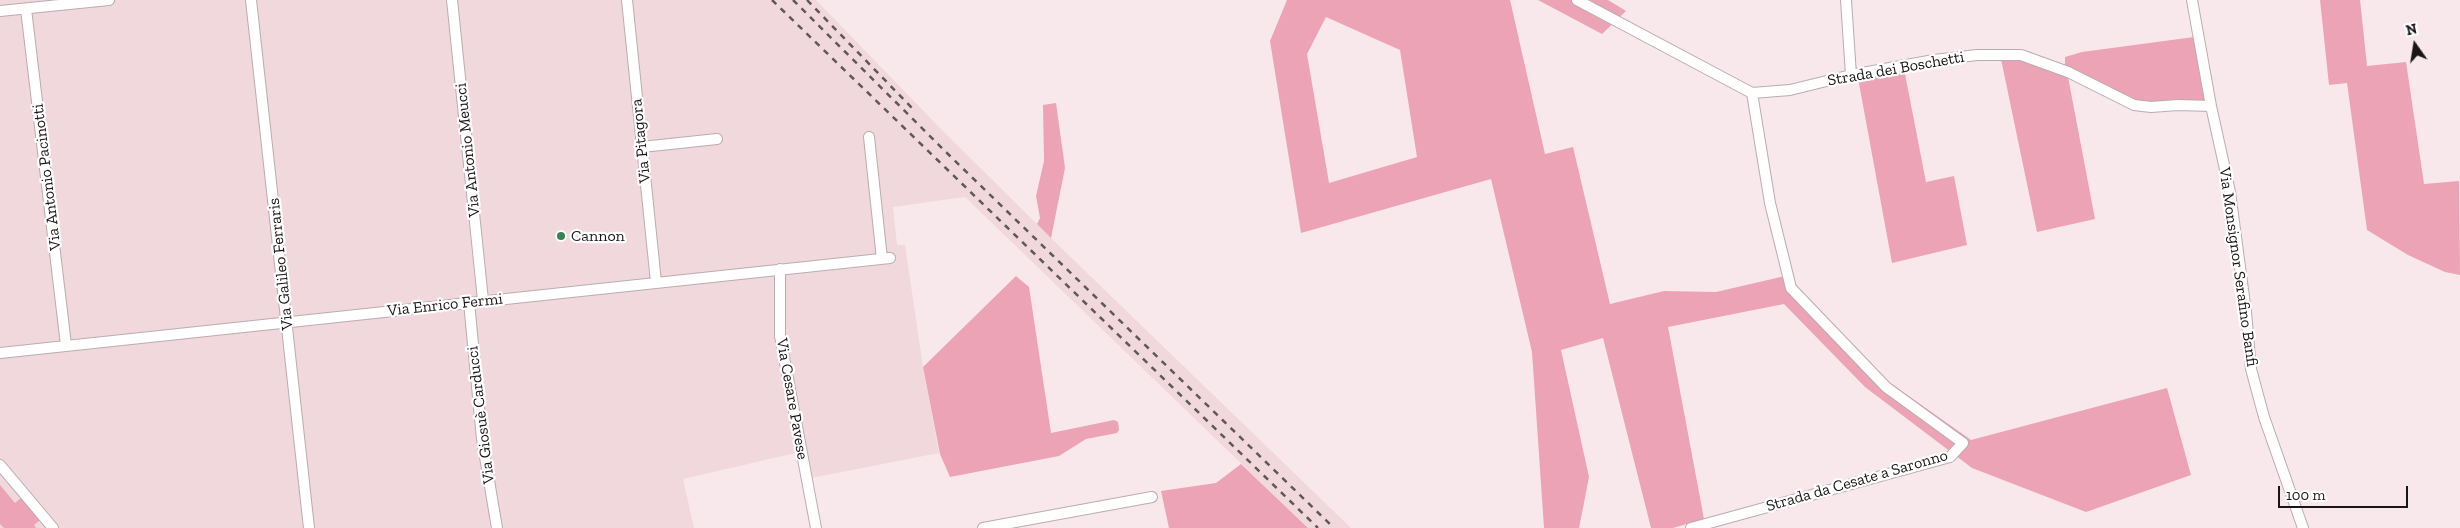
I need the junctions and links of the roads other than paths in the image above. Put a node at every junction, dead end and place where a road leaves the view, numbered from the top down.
1 (109, 0) edge
2 (251, 0) edge
3 (452, 0) edge
4 (627, 0) edge
5 (1577, 0) edge
6 (1846, 0) edge
7 (2192, 0) edge
8 (26, 8) junction
9 (0, 11) edge
10 (1851, 75) junction
11 (1752, 93) junction
12 (2211, 106) junction
13 (869, 137) dead end
14 (717, 139) dead end
15 (642, 147) junction
16 (780, 269) junction
17 (656, 282) junction
18 (483, 300) junction
19 (469, 302) junction
20 (287, 322) junction
21 (66, 345) junction
22 (0, 352) edge
23 (0, 360) edge
24 (0, 465) edge
25 (1152, 497) dead end
26 (53, 528) edge
27 (309, 528) edge
28 (497, 528) edge
29 (816, 528) edge
30 (983, 528) edge
31 (1691, 528) edge
32 (2303, 528) edge

1 - 8 street
2 - 20 street, Via Galileo Ferraris
3 - 18 street, Via Antonio Meucci
4 - 15 street, Via Pitagora
5 - 11 street
6 - 10 street
7 - 12 street, Via Monsignor Serafino Banfi
8 - 9 street
8 - 21 street, Via Antonio Pacinotti
10 - 11 street, Strada dei Boschetti
10 - 12 street, Strada dei Boschetti
11 - 31 street, Strada da Cesate a Saronno
12 - 32 street, Via Monsignor Serafino Banfi
13 - 16 street, Via Enrico Fermi
14 - 15 street
15 - 17 street, Via Pitagora
16 - 17 street, Via Enrico Fermi
16 - 29 street, Via Cesare Pavese
17 - 18 street, Via Enrico Fermi
18 - 19 street, Via Enrico Fermi
19 - 20 street, Via Enrico Fermi
19 - 28 street, Via Giosuè Carducci
20 - 21 street, Via Enrico Fermi
20 - 27 street, Via Galileo Ferraris
21 - 22 street, Via Enrico Fermi
22 - 23 street
24 - 26 street
25 - 30 street

